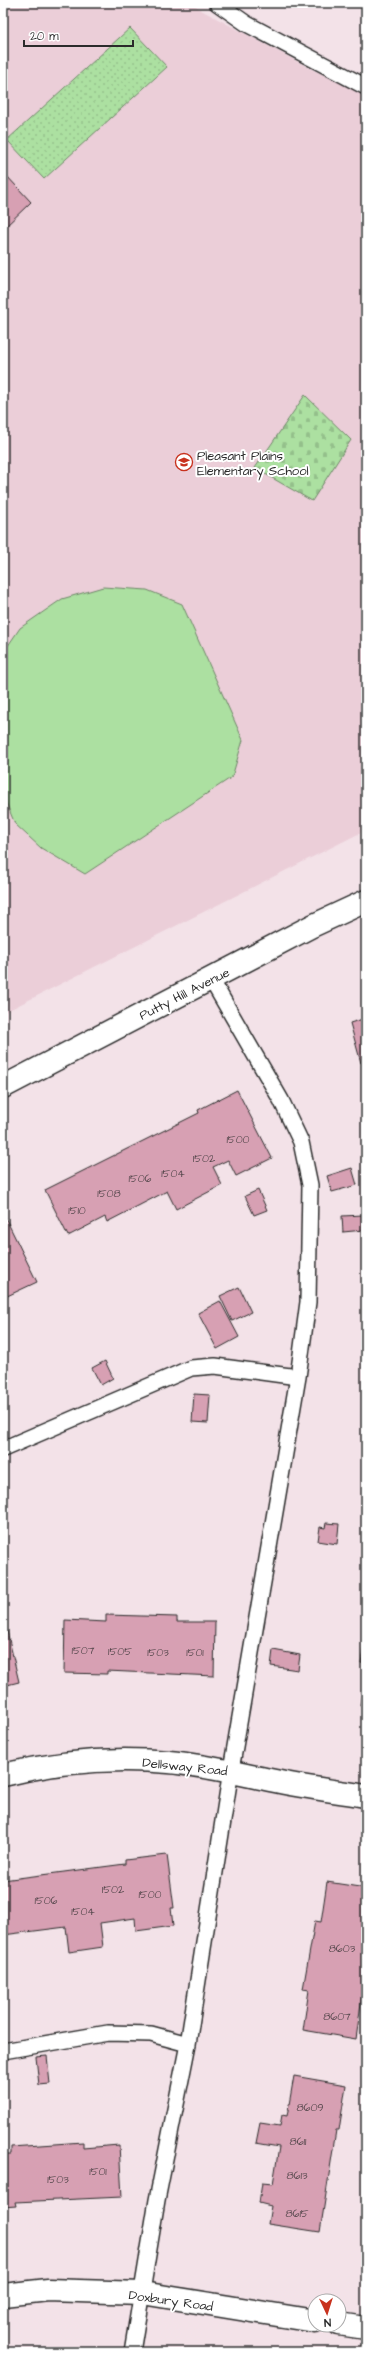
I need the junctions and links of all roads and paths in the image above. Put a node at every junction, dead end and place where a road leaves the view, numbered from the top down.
1 (217, 3) edge
2 (366, 87) edge
3 (366, 901) edge
4 (211, 979) junction
5 (3, 1087) edge
6 (298, 1377) junction
7 (3, 1449) edge
8 (231, 1770) junction
9 (3, 1775) edge
10 (366, 1796) edge
11 (188, 2044) junction
12 (3, 2051) edge
13 (142, 2293) junction
14 (3, 2295) edge
15 (307, 2320) edge
16 (347, 2325) edge
17 (366, 2328) edge
18 (132, 2352) edge

1 - 2 lane
3 - 4 street, Putty Hill Avenue
4 - 5 street, Putty Hill Avenue
4 - 6 lane
6 - 7 lane
6 - 8 lane
8 - 9 street, Dellsway Road
8 - 10 street, Dellsway Road
8 - 11 lane
11 - 12 lane
11 - 13 lane
13 - 14 street, Doxbury Road
13 - 15 street, Doxbury Road
13 - 18 lane
16 - 17 street

